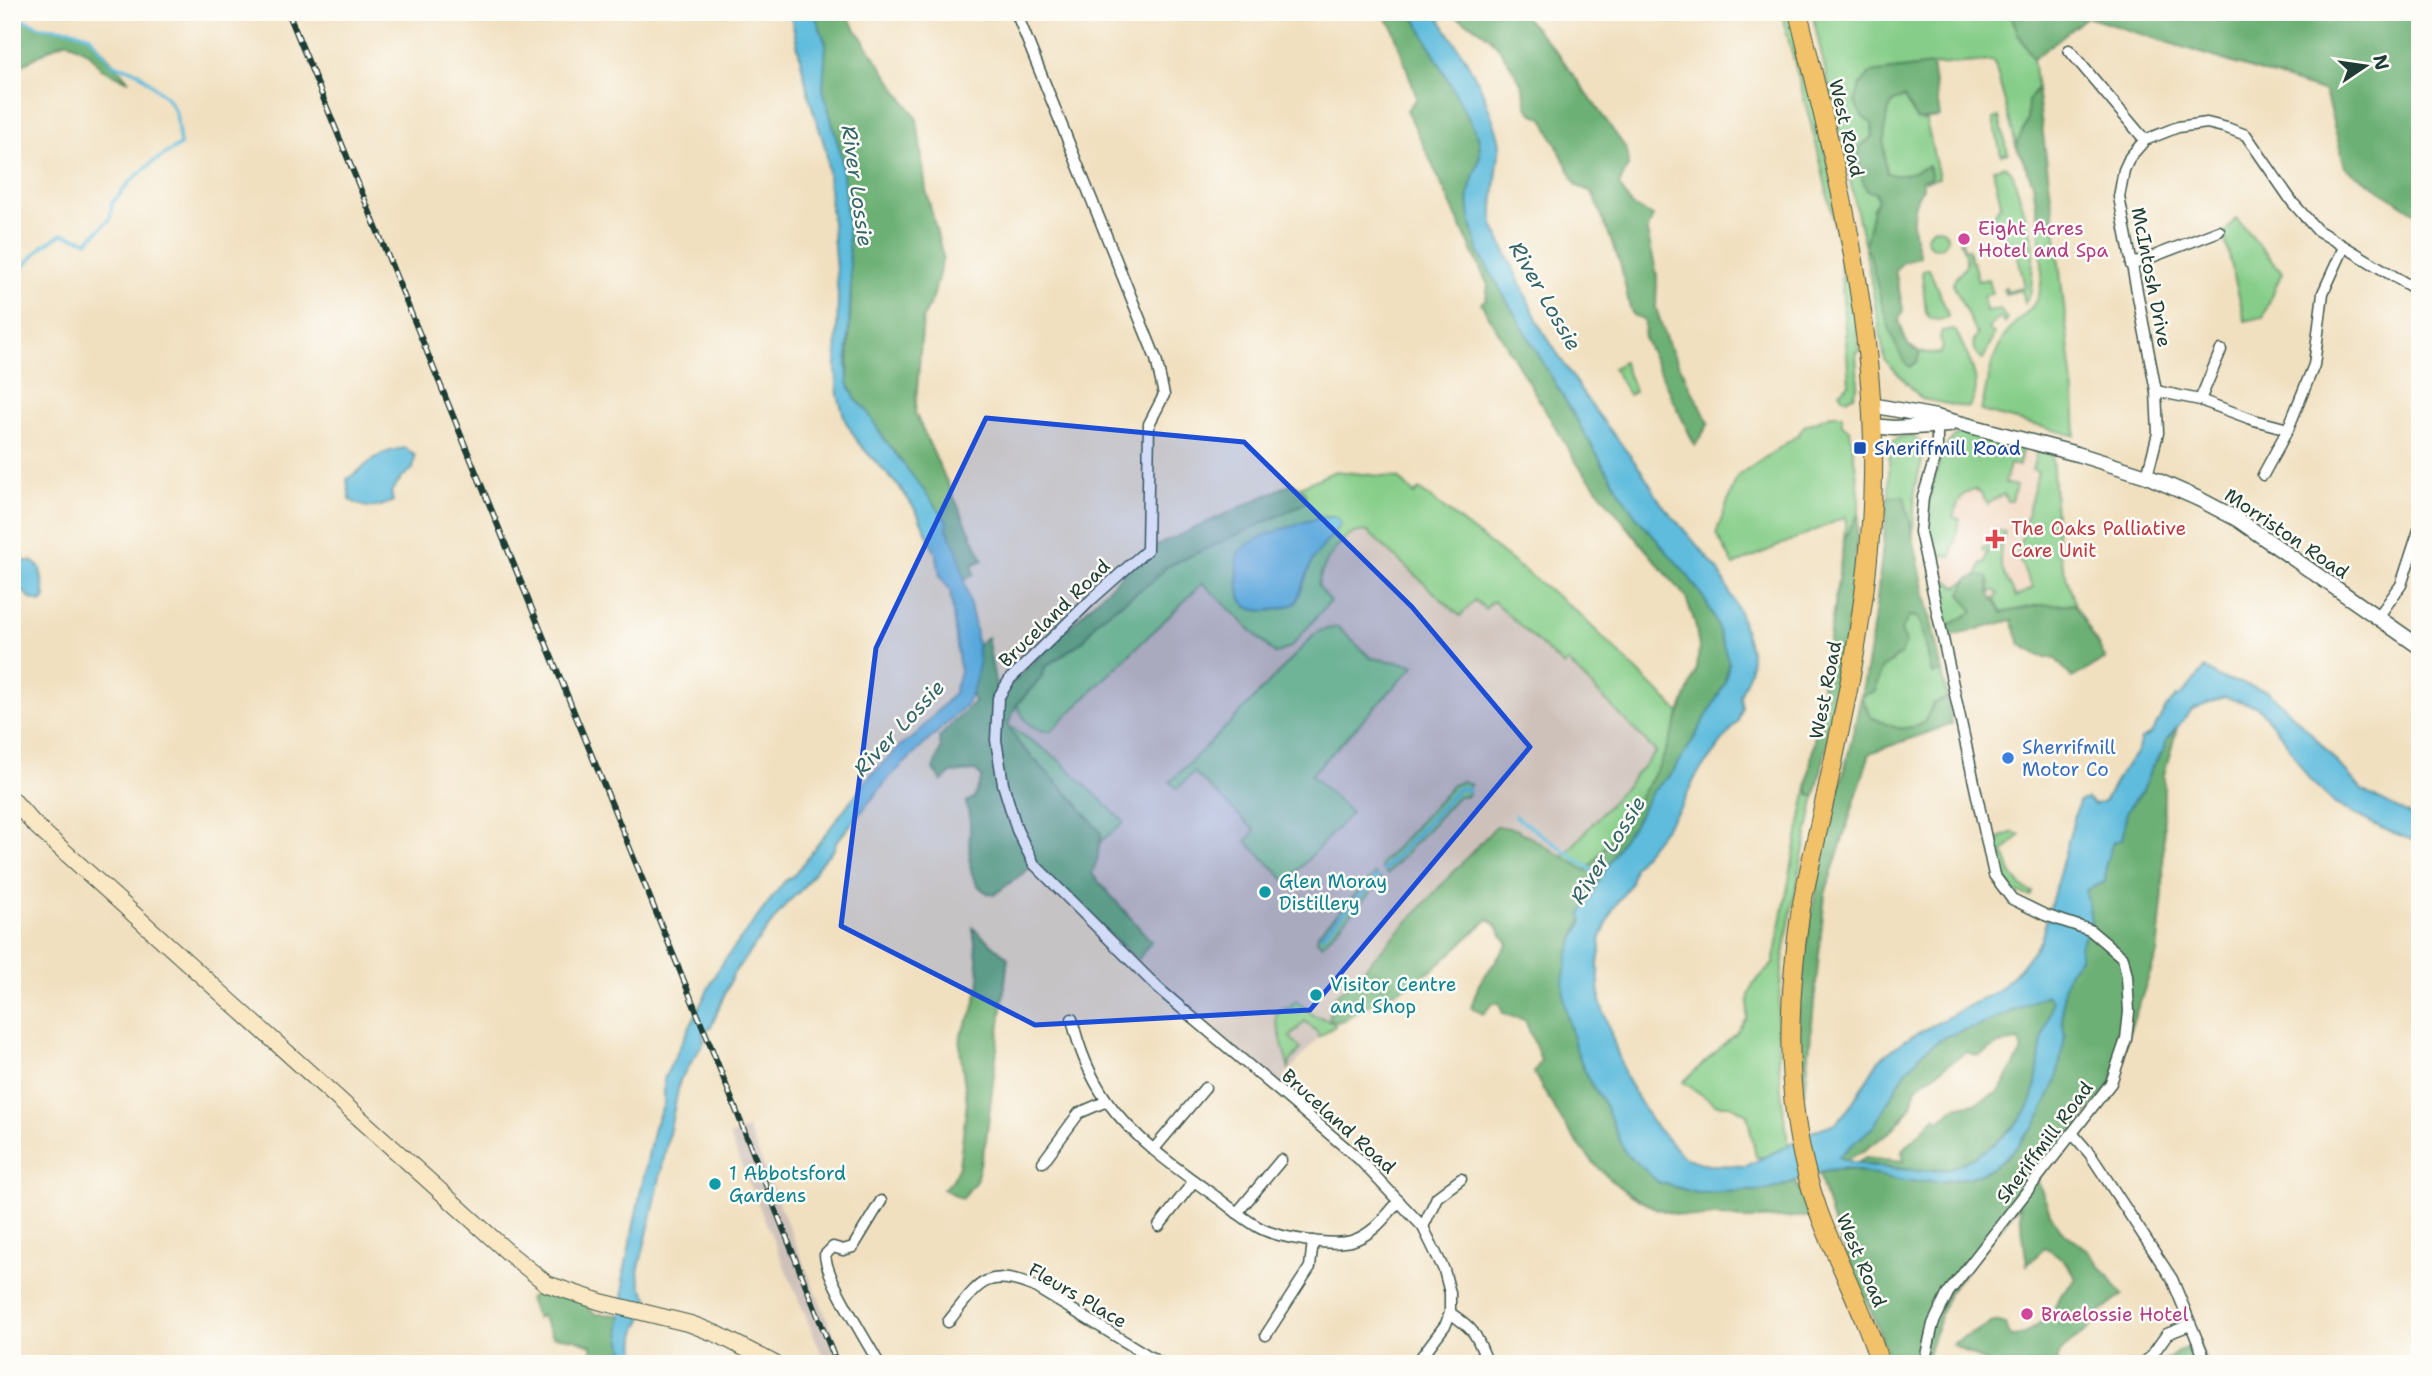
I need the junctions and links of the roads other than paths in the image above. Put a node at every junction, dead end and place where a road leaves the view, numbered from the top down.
1 (1016, 12) edge
2 (1798, 12) edge
3 (2068, 50) dead end
4 (2145, 140) junction
5 (2219, 231) dead end
6 (2344, 247) junction
7 (2131, 265) junction
8 (2420, 292) edge
9 (2221, 351) dead end
10 (2156, 391) junction
11 (2200, 400) junction
12 (1871, 405) junction
13 (1937, 421) junction
14 (1872, 426) junction
15 (2288, 429) junction
16 (2263, 475) dead end
17 (2147, 476) junction
18 (2420, 527) edge
19 (2378, 617) junction
20 (2420, 647) edge
21 (12, 799) edge
22 (1072, 1019) dead end
23 (1205, 1088) dead end
24 (1107, 1101) junction
25 (2072, 1133) junction
26 (1154, 1149) junction
27 (1282, 1160) dead end
28 (1043, 1162) dead end
29 (1461, 1179) dead end
30 (1194, 1181) junction
31 (881, 1201) dead end
32 (1399, 1201) junction
33 (1237, 1213) junction
34 (1159, 1226) dead end
35 (1423, 1227) junction
36 (1313, 1241) junction
37 (1450, 1313) junction
38 (948, 1321) dead end
39 (2190, 1325) junction
40 (1266, 1335) dead end
41 (770, 1363) edge
42 (879, 1364) edge
43 (1162, 1364) edge
44 (1416, 1364) edge
45 (1488, 1364) edge
46 (1880, 1364) edge
47 (1924, 1364) edge
48 (2141, 1364) edge
49 (2207, 1364) edge

1 - 32 street, Bruceland Road
2 - 12 highway, West Road
3 - 4 street
4 - 6 street
4 - 7 street, McIntosh Drive
5 - 7 street
6 - 8 street
6 - 15 street
7 - 10 street, McIntosh Drive
9 - 11 street
10 - 11 street
10 - 17 street, McIntosh Drive
11 - 15 street
12 - 13 street, Morriston Road
12 - 14 highway, West Road
13 - 14 street, Morriston Road
13 - 17 street, Morriston Road
13 - 25 street, Sheriffmill Road
14 - 46 highway, West Road
15 - 16 street
17 - 19 street, Morriston Road
18 - 19 street
19 - 20 street, Morriston Road
21 - 41 main road
22 - 24 street
23 - 26 street
24 - 26 street
24 - 28 street
25 - 39 street
25 - 47 street, Sheriffmill Road
26 - 30 street
27 - 33 street
29 - 35 street
30 - 33 street
30 - 34 street
31 - 42 street
32 - 35 street, Bruceland Road
32 - 36 street
33 - 36 street
35 - 37 street, Bruceland Road
36 - 40 street
37 - 44 street
37 - 45 street
38 - 43 street, Fleurs Place
39 - 48 street
39 - 49 street

